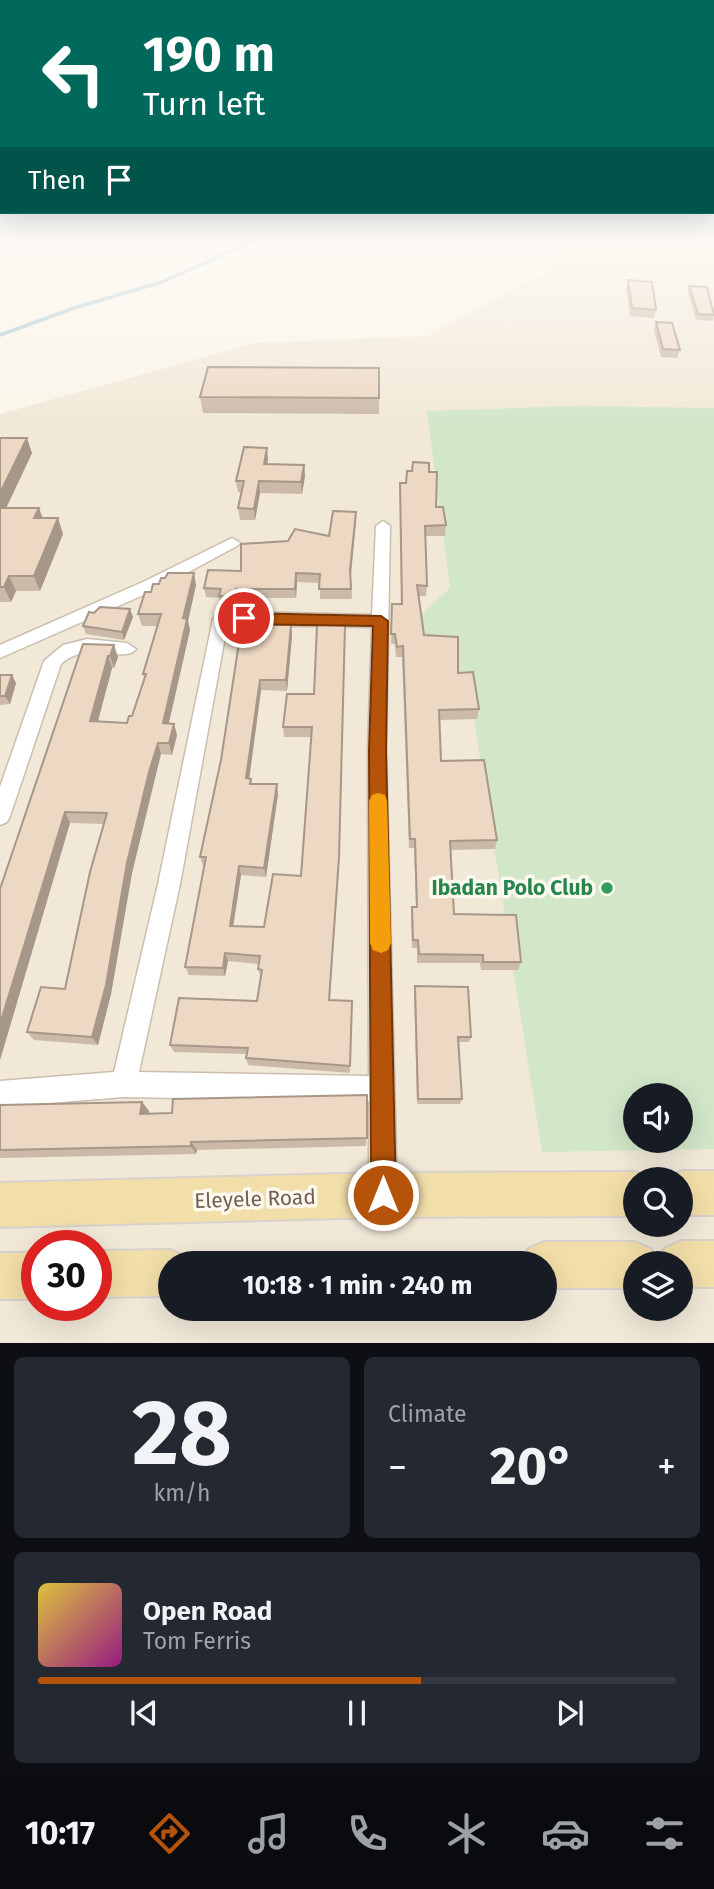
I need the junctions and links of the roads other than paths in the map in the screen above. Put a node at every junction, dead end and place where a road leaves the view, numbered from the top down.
1 (383, 526) dead end
2 (232, 543) dead end
3 (381, 621) junction
4 (127, 649) dead end
5 (0, 652) edge
6 (0, 816) edge
7 (124, 1084) junction
8 (383, 1088) junction
9 (0, 1094) edge
10 (714, 1193) edge
11 (623, 1194) edge
12 (693, 1194) edge
13 (383, 1195) junction
14 (0, 1205) edge
15 (693, 1264) edge
16 (714, 1264) edge
17 (557, 1265) edge
18 (623, 1265) edge
19 (158, 1273) edge
20 (112, 1275) edge
21 (0, 1276) edge
22 (21, 1276) edge

1 - 3 street
2 - 5 street
3 - 7 street
3 - 8 street
4 - 6 street
7 - 8 street
7 - 9 street
8 - 13 street
10 - 12 main road
11 - 13 main road, Eleyele Road
13 - 14 main road, Eleyele Road
15 - 16 main road
17 - 18 main road
19 - 20 main road
21 - 22 main road

